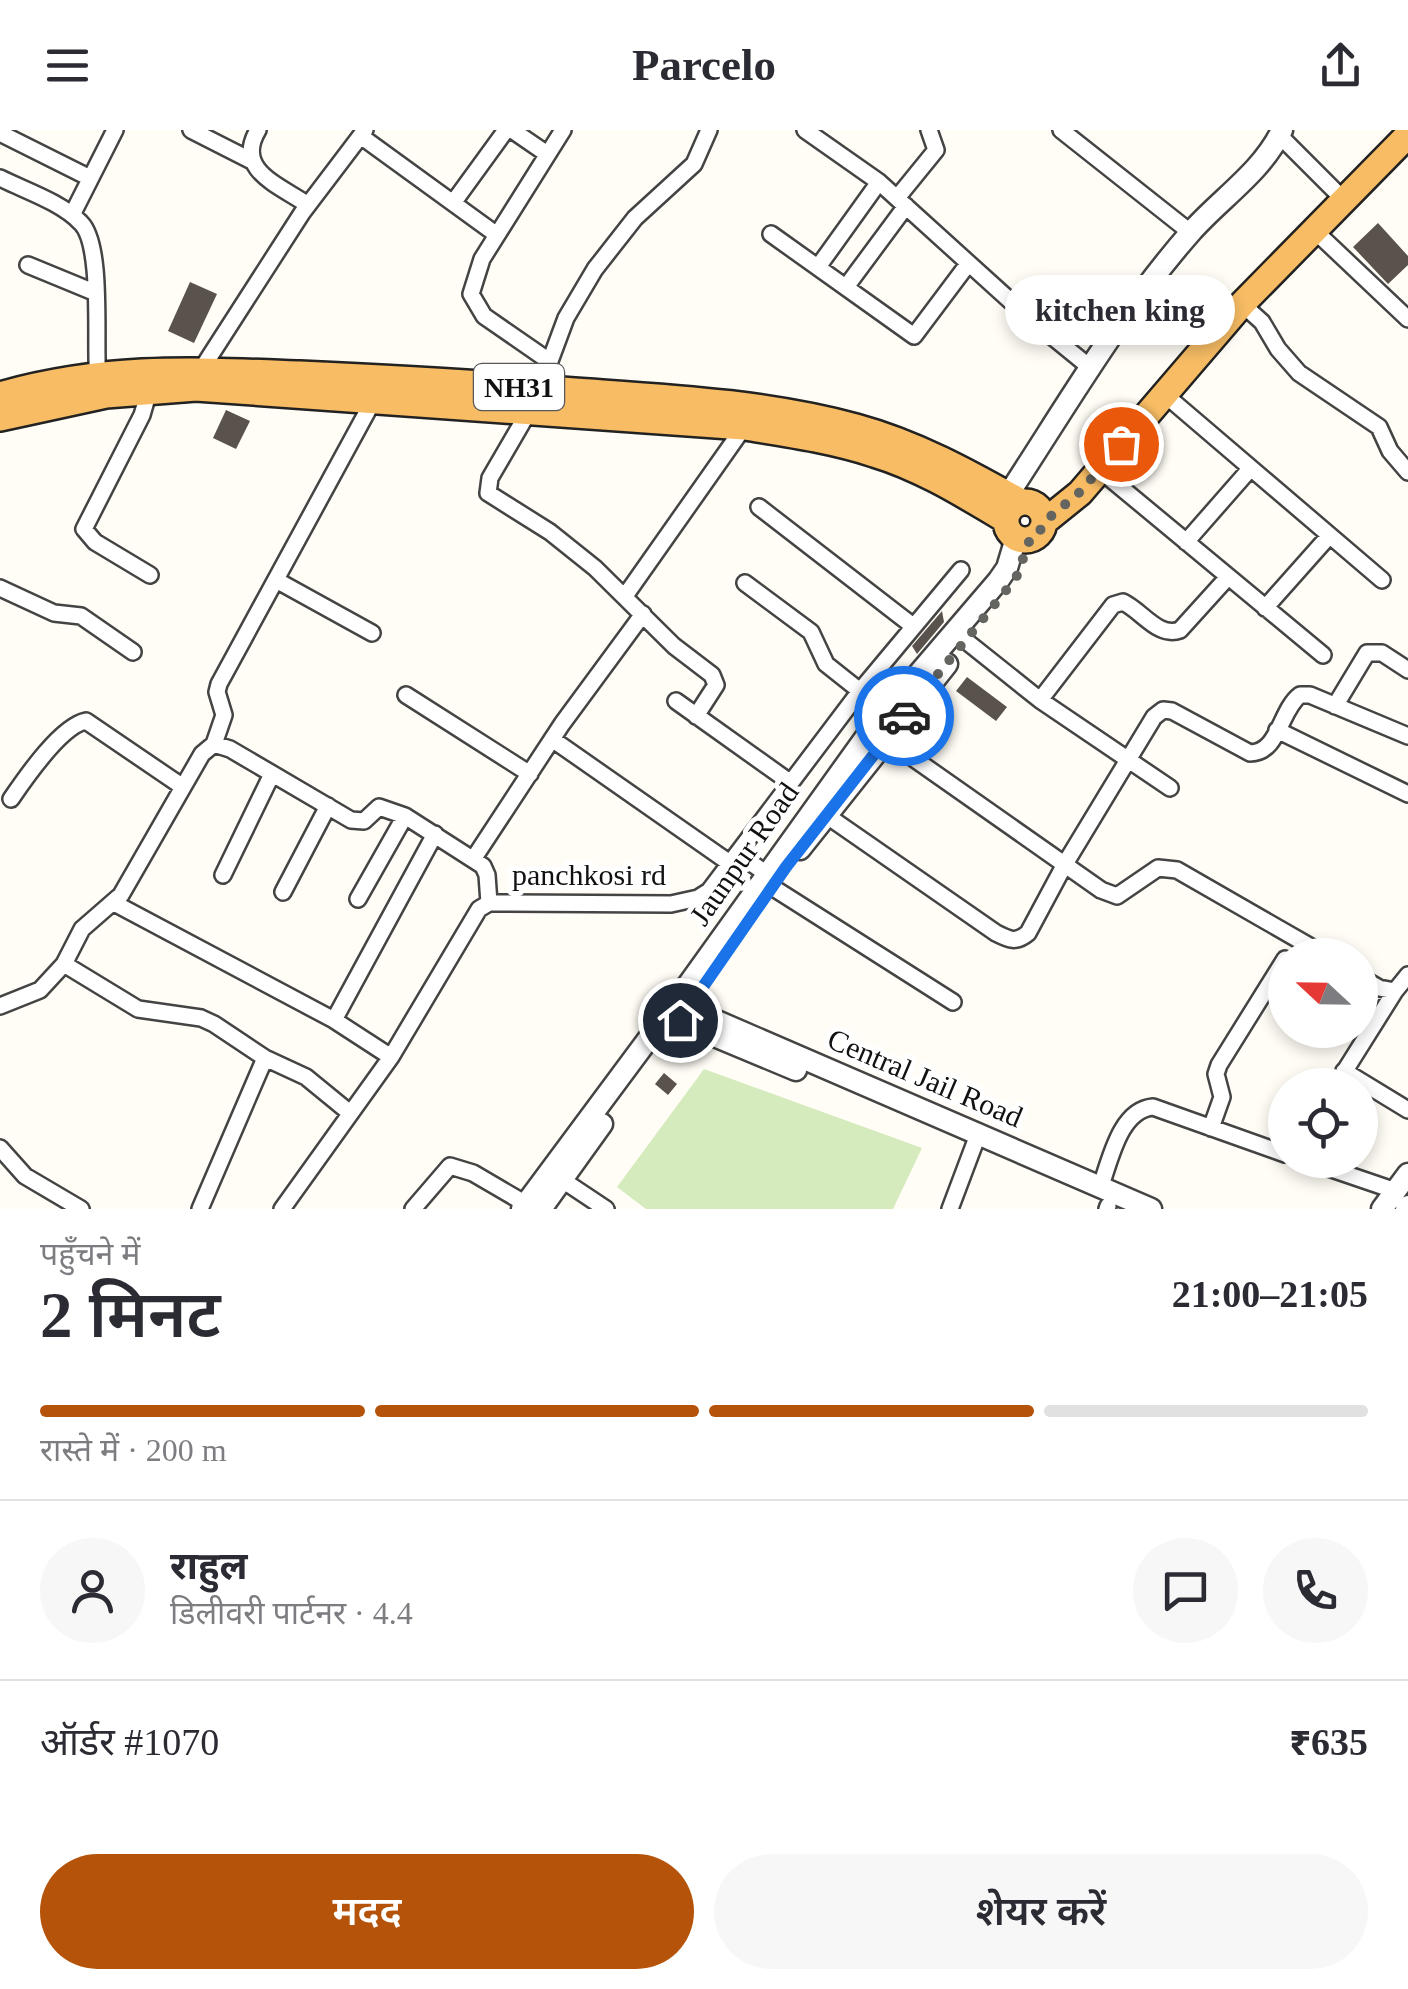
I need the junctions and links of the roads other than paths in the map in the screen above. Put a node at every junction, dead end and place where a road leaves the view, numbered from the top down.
1 (115, 130) edge
2 (192, 130) edge
3 (258, 130) edge
4 (509, 130) edge
5 (562, 130) edge
6 (689, 130) edge
7 (807, 130) edge
8 (929, 130) edge
9 (1066, 132) edge
10 (0, 133) edge
11 (1281, 133) edge
12 (363, 134) edge
13 (706, 136) edge
14 (1404, 138) edge
15 (547, 154) junction
16 (250, 160) junction
17 (0, 178) edge
18 (90, 178) junction
19 (879, 182) junction
20 (1336, 192) junction
21 (902, 202) junction
22 (308, 204) junction
23 (454, 204) junction
24 (72, 215) junction
25 (1190, 232) junction
26 (1316, 232) junction
27 (496, 234) junction
28 (771, 234) dead end
29 (968, 264) junction
30 (28, 265) dead end
31 (818, 268) junction
32 (846, 288) junction
33 (96, 294) junction
34 (1242, 304) junction
35 (1408, 319) edge
36 (549, 361) junction
37 (1092, 368) junction
38 (201, 370) junction
39 (98, 385) junction
40 (148, 391) junction
41 (1163, 393) junction
42 (0, 394) edge
43 (534, 400) junction
44 (373, 401) junction
45 (0, 418) edge
46 (744, 427) junction
47 (1096, 466) junction
48 (1250, 470) junction
49 (1408, 472) edge
50 (759, 507) dead end
51 (1023, 518) junction
52 (1328, 536) junction
53 (1186, 542) junction
54 (961, 570) dead end
55 (150, 575) dead end
56 (1228, 577) junction
57 (276, 580) junction
58 (1382, 580) dead end
59 (745, 583) dead end
60 (0, 588) edge
61 (625, 596) junction
62 (1265, 608) junction
63 (643, 614) junction
64 (913, 626) junction
65 (372, 634) dead end
66 (961, 637) junction
67 (133, 652) dead end
68 (1323, 656) dead end
69 (1408, 670) edge
70 (860, 691) junction
71 (406, 695) dead end
72 (1040, 700) junction
73 (676, 701) dead end
74 (1335, 706) junction
75 (696, 716) junction
76 (1278, 730) junction
77 (1408, 736) edge
78 (552, 739) junction
79 (886, 739) junction
80 (214, 744) junction
81 (1128, 762) junction
82 (272, 774) junction
83 (530, 774) junction
84 (791, 783) junction
85 (184, 787) junction
86 (1170, 788) dead end
87 (1408, 794) edge
88 (12, 799) dead end
89 (328, 806) junction
90 (826, 815) junction
91 (406, 816) junction
92 (435, 834) junction
93 (474, 858) junction
94 (734, 859) junction
95 (1065, 864) junction
96 (223, 875) dead end
97 (770, 880) junction
98 (283, 892) dead end
99 (358, 900) dead end
100 (114, 903) junction
101 (489, 903) junction
102 (1298, 938) edge
103 (64, 964) junction
104 (1408, 975) edge
105 (1268, 986) edge
106 (1378, 987) edge
107 (1394, 991) junction
108 (953, 1002) dead end
109 (0, 1006) edge
110 (677, 1012) junction
111 (334, 1020) junction
112 (391, 1057) junction
113 (266, 1058) junction
114 (1346, 1068) edge
115 (1378, 1096) edge
116 (1408, 1110) edge
117 (350, 1113) junction
118 (1211, 1128) junction
119 (977, 1137) junction
120 (0, 1148) edge
121 (1268, 1148) edge
122 (556, 1176) junction
123 (1356, 1178) edge
124 (1404, 1195) edge
125 (1107, 1203) edge
126 (530, 1207) edge
127 (81, 1209) edge
128 (200, 1209) edge
129 (282, 1209) edge
130 (414, 1209) edge
131 (606, 1209) edge
132 (950, 1209) edge
133 (1151, 1209) edge
134 (1382, 1209) edge

1 - 18 street
2 - 16 street
3 - 16 street
4 - 15 street
4 - 23 street
5 - 15 street
6 - 13 street
7 - 19 street
8 - 21 street
9 - 25 street
10 - 18 street
11 - 20 street
11 - 25 street, Jaunpur Road
12 - 22 street
12 - 23 street
13 - 36 street
14 - 20 highway
14 - 26 highway
15 - 27 street
16 - 22 street
17 - 24 street
18 - 24 street
19 - 21 street
19 - 31 street
20 - 47 highway
21 - 29 street
21 - 32 street
22 - 38 street
23 - 27 street
24 - 33 street
25 - 37 street, Jaunpur Road
26 - 34 highway
26 - 35 street
27 - 36 street
28 - 31 street
29 - 32 street
29 - 37 street
30 - 33 street
31 - 32 street
33 - 39 street
34 - 41 highway
34 - 49 street
36 - 43 street
37 - 51 street, Jaunpur Road
38 - 39 highway, NH31
38 - 43 highway, NH31
39 - 40 highway, NH31
39 - 42 highway, NH31
39 - 45 highway, NH31
40 - 44 highway, NH31
40 - 55 street
41 - 47 highway
41 - 48 street
43 - 44 highway, NH31
43 - 46 highway, NH31
43 - 51 highway, NH31
43 - 61 street
44 - 57 street
46 - 51 highway, NH31
46 - 61 street
47 - 51 highway
47 - 53 street
48 - 52 street
48 - 53 street
50 - 64 street
51 - 66 street, Jaunpur Road
52 - 58 street
52 - 62 street
53 - 56 street
54 - 64 street, panchkosi rd
56 - 62 street
56 - 72 street
57 - 65 street
57 - 80 street
59 - 70 street
60 - 67 street
61 - 63 street
62 - 68 street
63 - 75 street
63 - 78 street
64 - 70 street, panchkosi rd
66 - 72 street
66 - 79 street, Jaunpur Road
66 - 97 street, Jaunpur Road
69 - 74 street
70 - 84 street, panchkosi rd
71 - 83 street
72 - 81 street
73 - 75 street
74 - 76 street
74 - 77 street
75 - 84 street
76 - 81 street
76 - 87 street
78 - 83 street
78 - 94 street
79 - 90 street, Jaunpur Road
79 - 95 street
80 - 82 street
80 - 85 street
81 - 86 street
81 - 95 street
82 - 89 street
82 - 96 street
83 - 93 street
84 - 94 street, panchkosi rd
85 - 88 street
85 - 100 street
89 - 91 street
89 - 98 street
90 - 95 street
90 - 97 street, Jaunpur Road
91 - 92 street
91 - 99 street
92 - 93 street
92 - 111 street
93 - 101 street
94 - 97 street
94 - 101 street, panchkosi rd
95 - 102 street
97 - 108 street
97 - 110 street, Jaunpur Road
100 - 103 street
100 - 111 street
101 - 112 street, panchkosi rd
103 - 109 street
103 - 113 street
104 - 107 street
105 - 118 street
106 - 107 street
107 - 114 street
110 - 119 street, Central Jail Road
110 - 122 street, Jaunpur Road
111 - 112 street
112 - 117 street, panchkosi rd
113 - 117 street
113 - 128 street
115 - 116 street
117 - 129 street, panchkosi rd
118 - 121 street
118 - 125 street
119 - 125 street, Central Jail Road
119 - 132 street
120 - 127 street
122 - 126 street, Jaunpur Road
122 - 131 street
123 - 124 street
124 - 134 street
125 - 133 street, Central Jail Road
126 - 130 street

